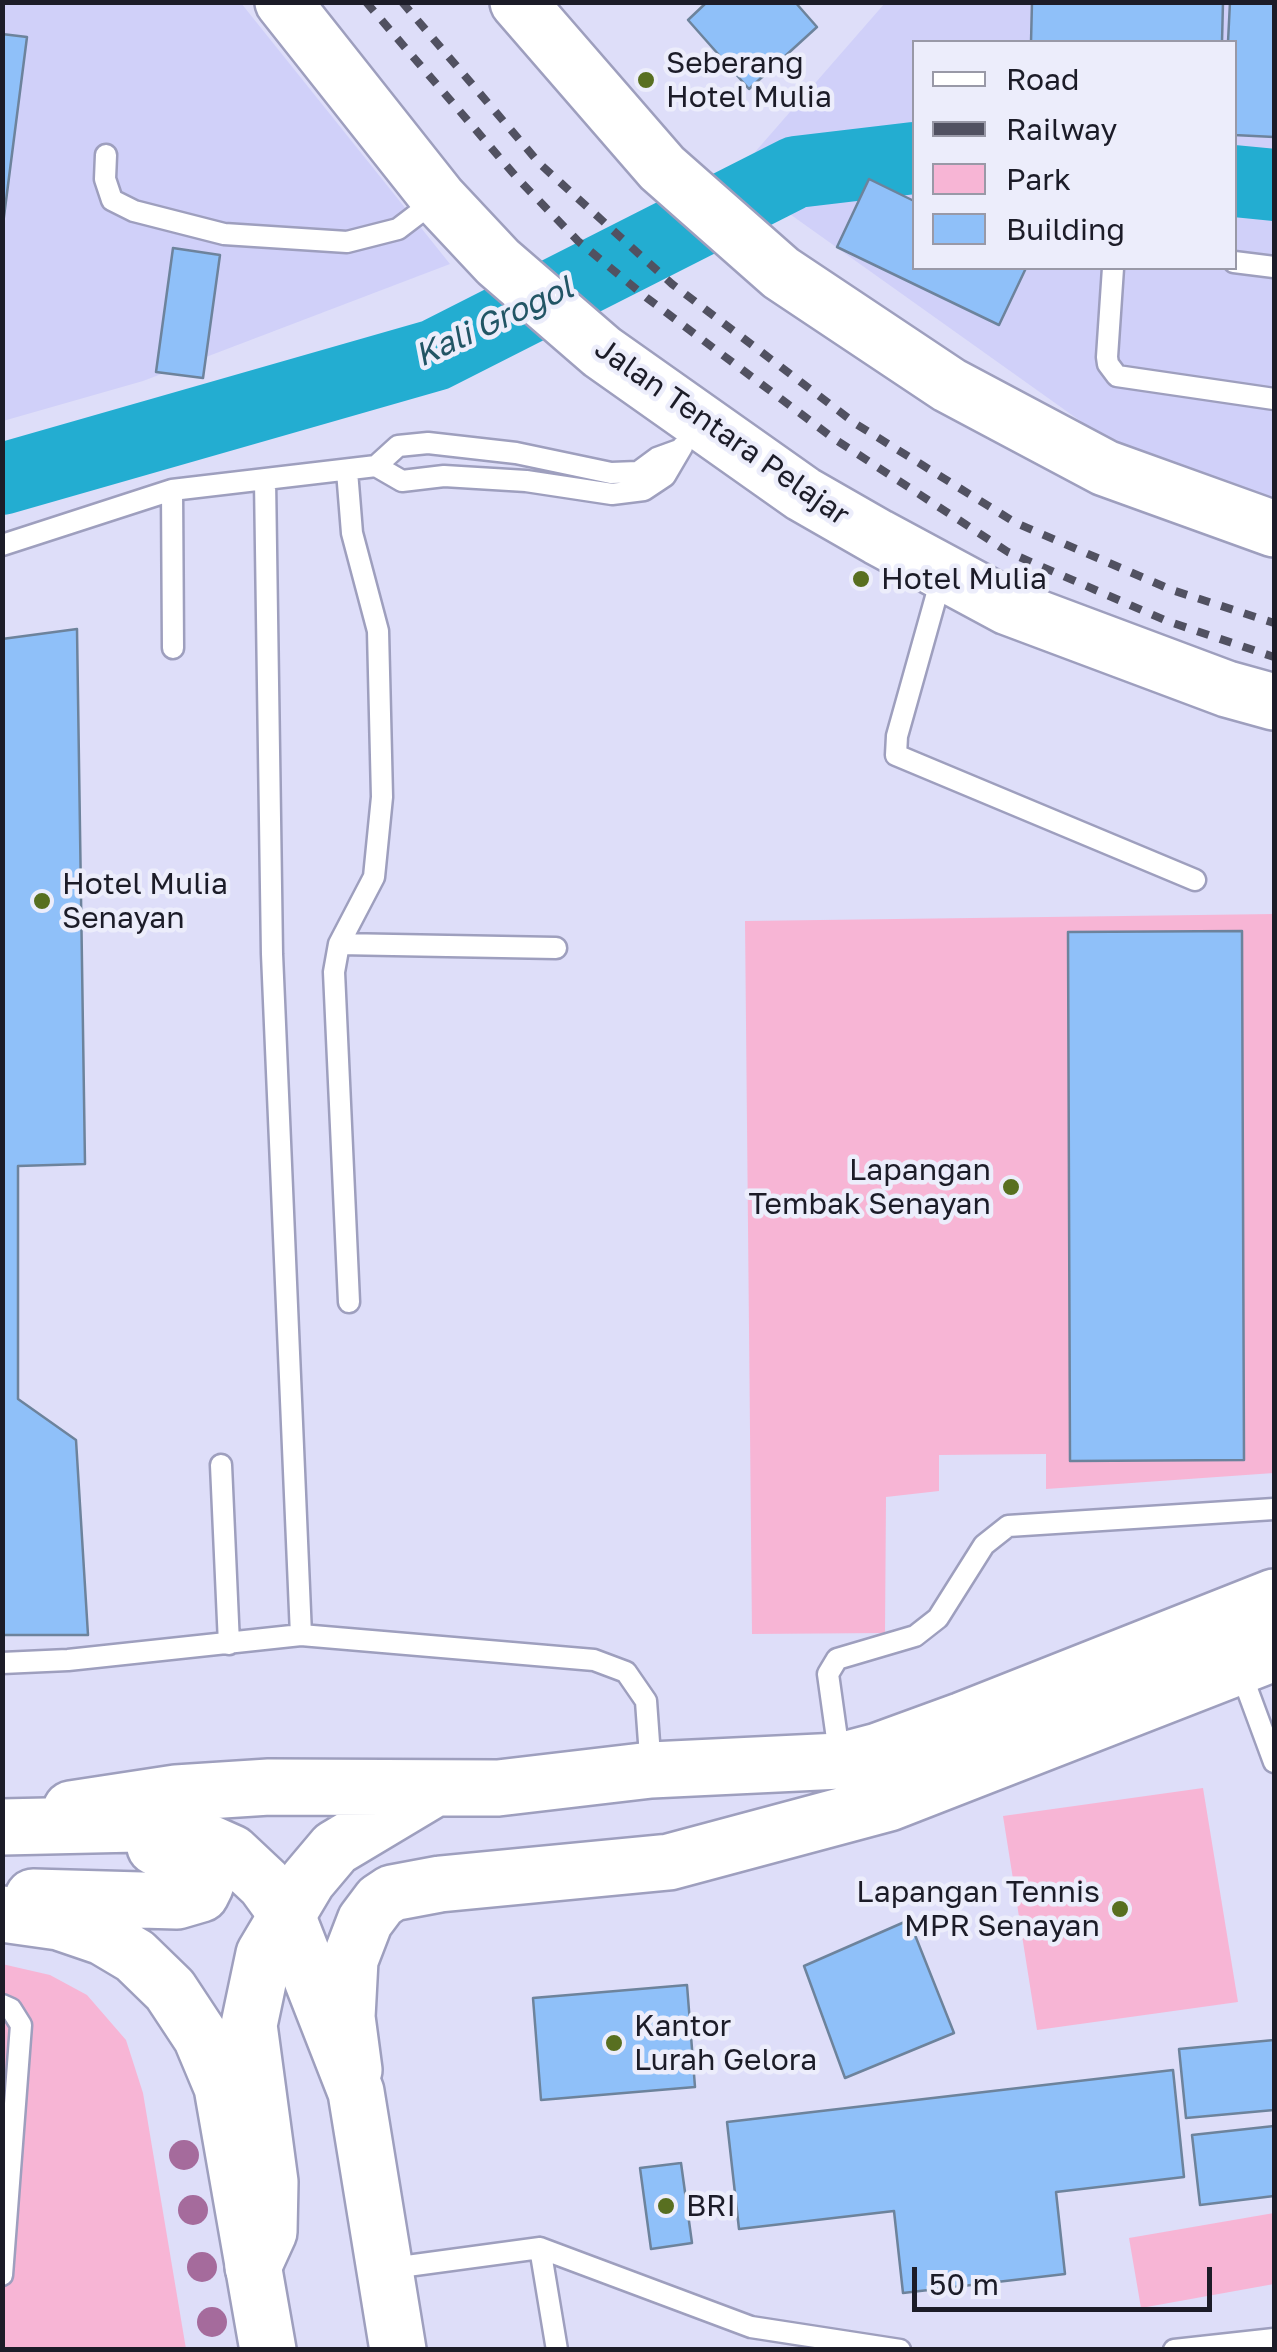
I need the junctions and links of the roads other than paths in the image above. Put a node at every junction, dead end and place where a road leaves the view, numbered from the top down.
1 (283, 2) edge
2 (518, 2) edge
3 (106, 155) dead end
4 (438, 199) junction
5 (1237, 262) edge
6 (1274, 267) edge
7 (1113, 270) edge
8 (1274, 399) edge
9 (690, 434) junction
10 (376, 466) junction
11 (347, 471) junction
12 (265, 480) junction
13 (172, 490) junction
14 (1274, 529) edge
15 (2, 545) edge
16 (943, 572) junction
17 (174, 648) dead end
18 (1274, 702) edge
19 (1195, 880) dead end
20 (339, 944) junction
21 (556, 948) dead end
22 (349, 1302) dead end
23 (221, 1465) dead end
24 (1274, 1509) edge
25 (1274, 1596) edge
26 (302, 1635) junction
27 (229, 1644) junction
28 (1257, 1660) edge
29 (2, 1663) edge
30 (1272, 1747) edge
31 (651, 1770) junction
32 (847, 1786) junction
33 (435, 1788) junction
34 (2, 1823) edge
35 (2, 1834) edge
36 (2, 1898) edge
37 (286, 1913) junction
38 (2, 1914) edge
39 (2, 2006) edge
40 (356, 2092) junction
41 (540, 2248) junction
42 (253, 2267) junction
43 (385, 2269) junction
44 (2, 2275) edge
45 (1274, 2340) edge
46 (268, 2350) edge
47 (398, 2350) edge
48 (558, 2350) edge
49 (900, 2350) edge
50 (1174, 2350) edge

1 - 4 main road, Jalan Tentara Pelajar
2 - 14 main road
3 - 4 lane
4 - 9 main road, Jalan Tentara Pelajar
5 - 6 lane
7 - 8 lane
9 - 10 lane
9 - 10 lane
9 - 16 main road, Jalan Tentara Pelajar
10 - 11 lane
11 - 12 lane
11 - 20 lane
12 - 13 lane
12 - 26 lane
13 - 15 lane
13 - 17 lane
16 - 18 main road, Jalan Tentara Pelajar
16 - 19 lane
20 - 21 lane
20 - 22 lane
23 - 27 lane
24 - 32 lane
25 - 32 main road
26 - 27 lane
26 - 31 lane
27 - 29 lane
28 - 30 lane
28 - 32 main road
31 - 32 main road
31 - 33 main road
32 - 40 main road
33 - 34 main road
33 - 37 main road
34 - 37 main road
35 - 36 main road
37 - 40 main road
37 - 42 main road
38 - 42 main road
39 - 44 lane
40 - 43 main road
41 - 43 lane
41 - 48 lane
41 - 49 lane
42 - 46 main road
43 - 47 main road
45 - 50 lane

